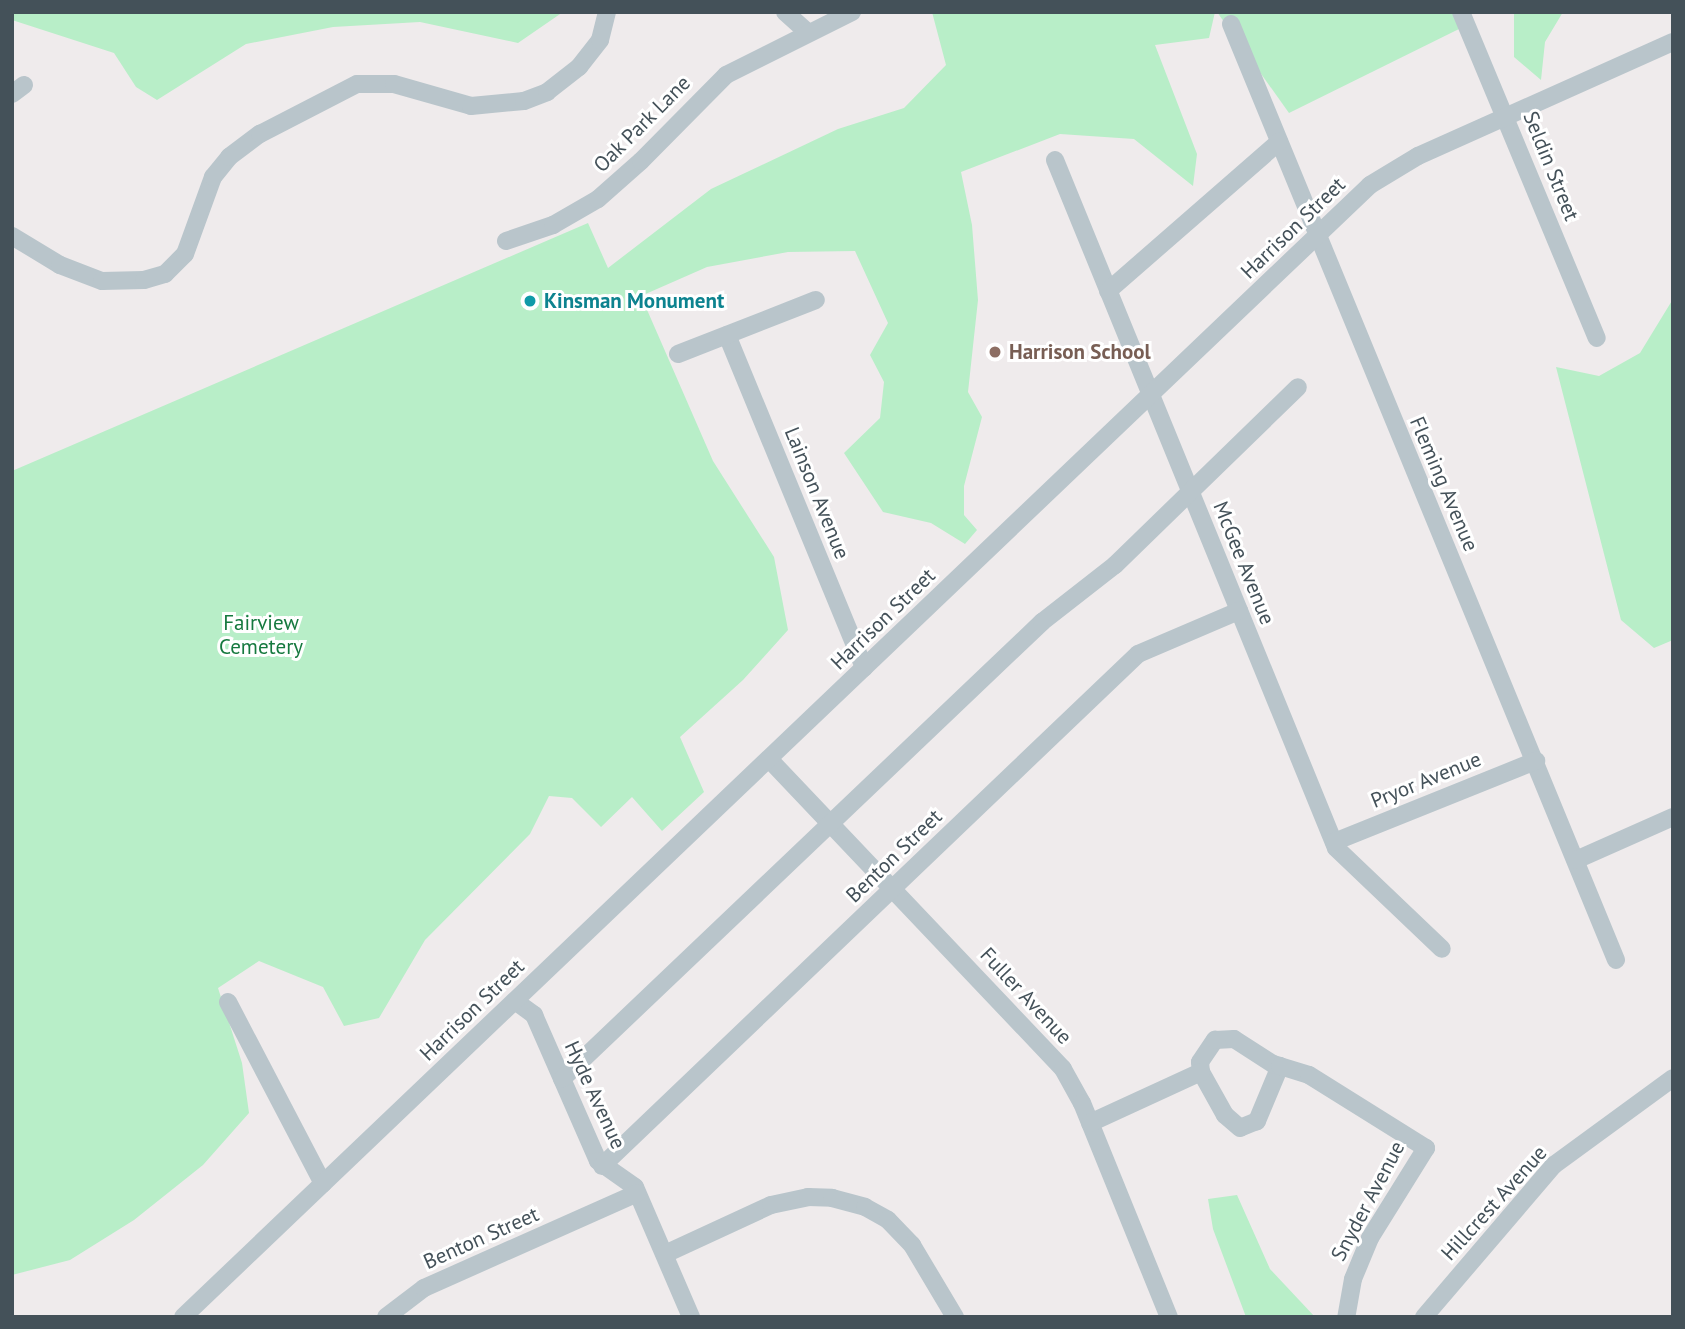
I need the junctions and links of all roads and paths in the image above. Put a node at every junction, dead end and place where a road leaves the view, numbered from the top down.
1 (607, 12) edge
2 (785, 12) edge
3 (852, 12) edge
4 (1461, 12) edge
5 (1231, 24) dead end
6 (808, 33) junction
7 (1673, 42) edge
8 (1506, 117) junction
9 (1279, 142) junction
10 (1055, 160) dead end
11 (12, 236) edge
12 (1317, 236) junction
13 (506, 241) dead end
14 (1108, 291) junction
15 (816, 300) dead end
16 (727, 335) junction
17 (1597, 338) dead end
18 (678, 354) dead end
19 (1298, 387) dead end
20 (1151, 396) junction
21 (1191, 492) junction
22 (1239, 611) junction
23 (864, 668) junction
24 (769, 759) junction
25 (1535, 761) junction
26 (1673, 817) edge
27 (832, 825) junction
28 (1334, 842) junction
29 (1576, 860) junction
30 (893, 889) junction
31 (1443, 949) dead end
32 (1616, 960) dead end
33 (515, 1001) junction
34 (228, 1003) dead end
35 (1280, 1066) junction
36 (1201, 1072) junction
37 (1673, 1078) edge
38 (562, 1079) junction
39 (1090, 1123) junction
40 (602, 1166) junction
41 (323, 1184) junction
42 (638, 1193) junction
43 (665, 1254) junction
44 (940, 1295) junction
45 (183, 1317) edge
46 (386, 1317) edge
47 (691, 1317) edge
48 (942, 1317) edge
49 (955, 1317) edge
50 (1169, 1317) edge
51 (1346, 1317) edge
52 (1424, 1317) edge

1 - 11 street
2 - 6 street
3 - 6 street, Oak Park Lane
4 - 8 street, Seldin Street
5 - 9 street, Fleming Avenue
6 - 13 street, Oak Park Lane
7 - 8 street, Harrison Street
8 - 12 street, Harrison Street
8 - 17 street, Seldin Street
9 - 12 street, Fleming Avenue
9 - 14 street
10 - 14 street, McGee Avenue
12 - 20 street, Harrison Street
12 - 25 street, Fleming Avenue
14 - 20 street, McGee Avenue
15 - 16 street
16 - 18 street
16 - 23 street, Lainson Avenue
19 - 21 street
20 - 21 street, McGee Avenue
20 - 23 street, Harrison Street
21 - 22 street, McGee Avenue
21 - 27 street
22 - 28 street, McGee Avenue
22 - 30 street, Benton Street
23 - 24 street, Harrison Street
24 - 27 street, Fuller Avenue
24 - 33 street, Harrison Street
25 - 28 street, Pryor Avenue
25 - 29 street, Fleming Avenue
26 - 29 street
27 - 30 street, Fuller Avenue
27 - 38 street
28 - 31 street, McGee Avenue
29 - 32 street, Fleming Avenue
30 - 39 street, Fuller Avenue
30 - 40 street, Benton Street
33 - 38 street, Hyde Avenue
33 - 41 street, Harrison Street
34 - 41 street
35 - 36 street
35 - 36 street
35 - 51 street, Snyder Avenue
36 - 39 street
37 - 52 street, Hillcrest Avenue
38 - 40 street, Hyde Avenue
39 - 50 street, Fuller Avenue
40 - 42 street, Hyde Avenue
41 - 45 street, Harrison Street
42 - 43 street, Hyde Avenue
42 - 46 street, Benton Street
43 - 44 street
43 - 47 street, Hyde Avenue
44 - 48 street
44 - 49 street

